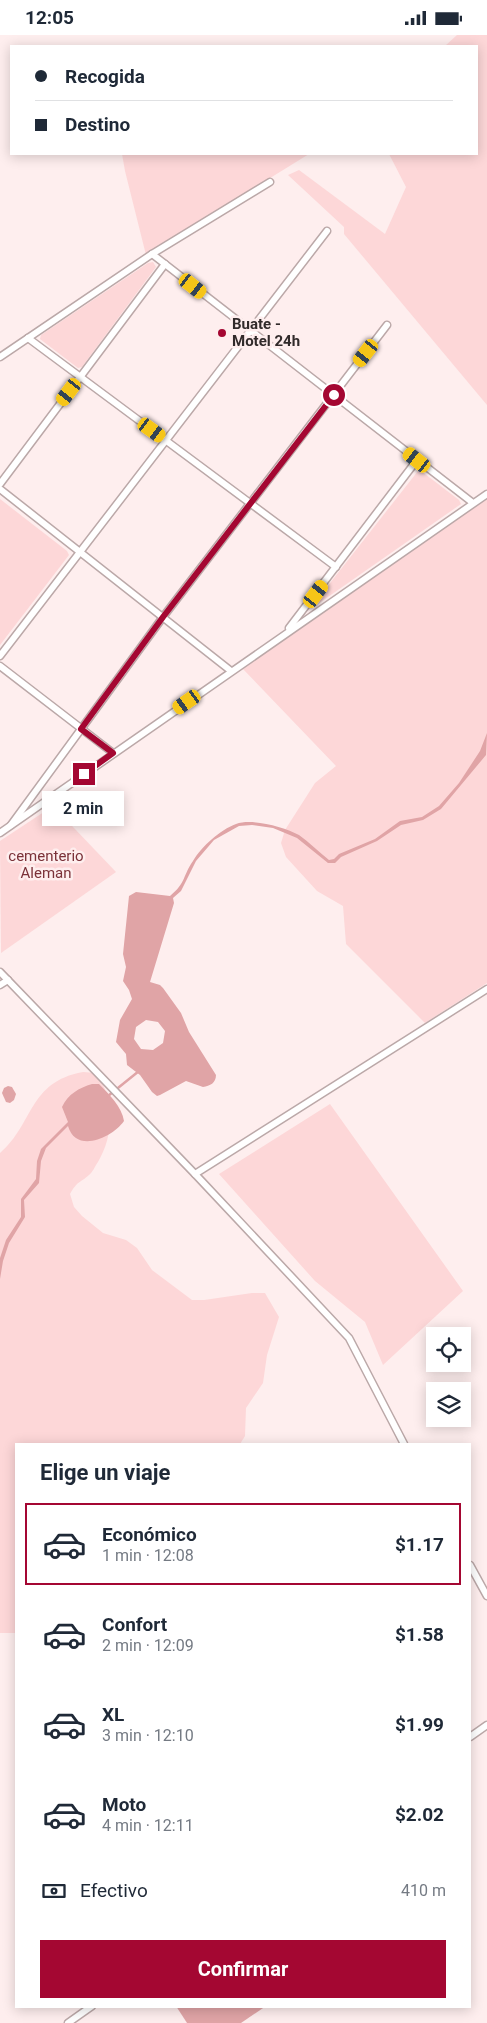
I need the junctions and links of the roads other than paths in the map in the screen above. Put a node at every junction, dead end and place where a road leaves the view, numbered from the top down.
1 (270, 182) dead end
2 (327, 231) dead end
3 (152, 254) junction
4 (165, 264) junction
5 (387, 325) dead end
6 (250, 331) junction
7 (28, 338) junction
8 (0, 357) edge
9 (80, 377) junction
10 (334, 395) junction
11 (166, 440) junction
12 (417, 460) junction
13 (0, 484) edge
14 (0, 489) edge
15 (487, 494) edge
16 (250, 503) junction
17 (473, 503) junction
18 (80, 552) junction
19 (336, 567) junction
20 (163, 617) junction
21 (285, 634) junction
22 (0, 656) edge
23 (0, 666) edge
24 (231, 671) junction
25 (81, 729) junction
26 (113, 753) junction
27 (11, 825) junction
28 (0, 833) edge
29 (0, 972) edge
30 (8, 980) junction
31 (0, 985) edge
32 (487, 989) edge
33 (196, 1175) junction
34 (403, 1443) edge
35 (471, 1567) edge
36 (487, 1596) edge
37 (487, 1725) edge
38 (471, 1736) edge
39 (89, 2008) edge
40 (68, 2023) edge

1 - 3 street
2 - 6 street
3 - 4 street
3 - 7 street
4 - 6 street
4 - 9 street
5 - 10 street
6 - 10 street
6 - 11 street
7 - 8 street
7 - 9 street
9 - 11 street
9 - 13 street
10 - 12 street
10 - 16 street
11 - 16 street
11 - 18 street
12 - 17 street
12 - 19 street
14 - 18 street
15 - 17 street
16 - 19 street
16 - 20 street
17 - 21 street
18 - 20 street
18 - 22 street
19 - 21 street
20 - 24 street
20 - 25 street
21 - 24 street
23 - 25 street
24 - 26 street
25 - 26 street
25 - 27 street
26 - 27 street
27 - 28 street
29 - 30 street
30 - 31 street
30 - 33 street
32 - 33 street
33 - 34 street
35 - 36 street
37 - 38 street
39 - 40 street

